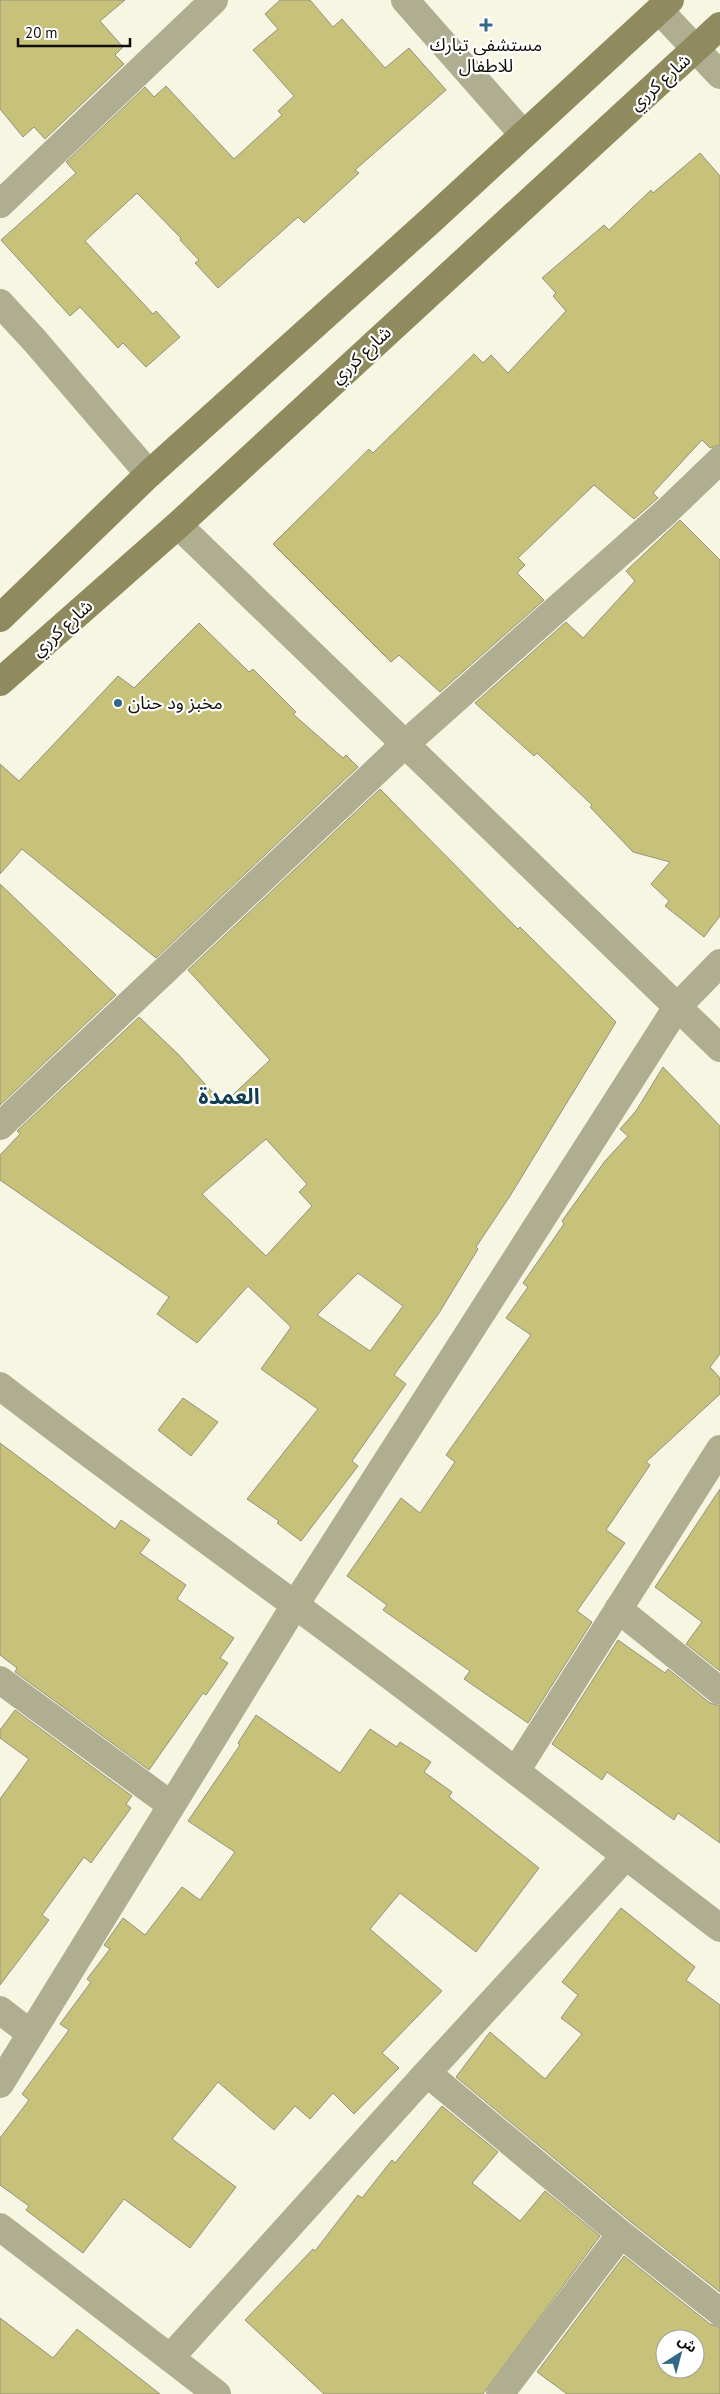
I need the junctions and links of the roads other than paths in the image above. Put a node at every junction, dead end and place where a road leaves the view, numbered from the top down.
1 (214, 0) edge
2 (405, 0) edge
3 (664, 5) edge
4 (720, 26) edge
5 (696, 49) junction
6 (720, 75) edge
7 (523, 134) junction
8 (0, 204) edge
9 (0, 303) edge
10 (720, 460) edge
11 (149, 474) junction
12 (178, 525) junction
13 (0, 618) edge
14 (0, 682) edge
15 (404, 745) junction
16 (720, 963) edge
17 (677, 1007) junction
18 (720, 1048) edge
19 (0, 1126) edge
20 (0, 1386) edge
21 (720, 1449) edge
22 (295, 1605) junction
23 (618, 1609) junction
24 (0, 1680) edge
25 (720, 1691) edge
26 (516, 1771) junction
27 (171, 1806) junction
28 (626, 1856) junction
29 (720, 1928) edge
30 (0, 2010) edge
31 (31, 2034) junction
32 (427, 2073) junction
33 (0, 2084) edge
34 (0, 2227) edge
35 (621, 2234) junction
36 (720, 2312) edge
37 (170, 2358) junction
38 (217, 2394) edge
39 (500, 2394) edge

1 - 8 street
2 - 7 street
3 - 5 street
3 - 7 main road
4 - 5 main road, شارع كرري
5 - 6 street
5 - 12 main road, شارع كرري
7 - 11 main road
9 - 11 street
10 - 15 street
11 - 13 main road
12 - 14 main road, شارع كرري
12 - 15 street
15 - 17 street
15 - 19 street
16 - 17 street
17 - 18 street
17 - 22 street
20 - 22 street
21 - 23 street
22 - 26 street
22 - 27 street
23 - 25 street
23 - 26 street
24 - 27 street
26 - 28 street
27 - 31 street
28 - 29 street
28 - 32 street
30 - 31 street
31 - 33 street
32 - 35 street
32 - 37 street
34 - 37 street
35 - 36 street
35 - 39 street
37 - 38 street

